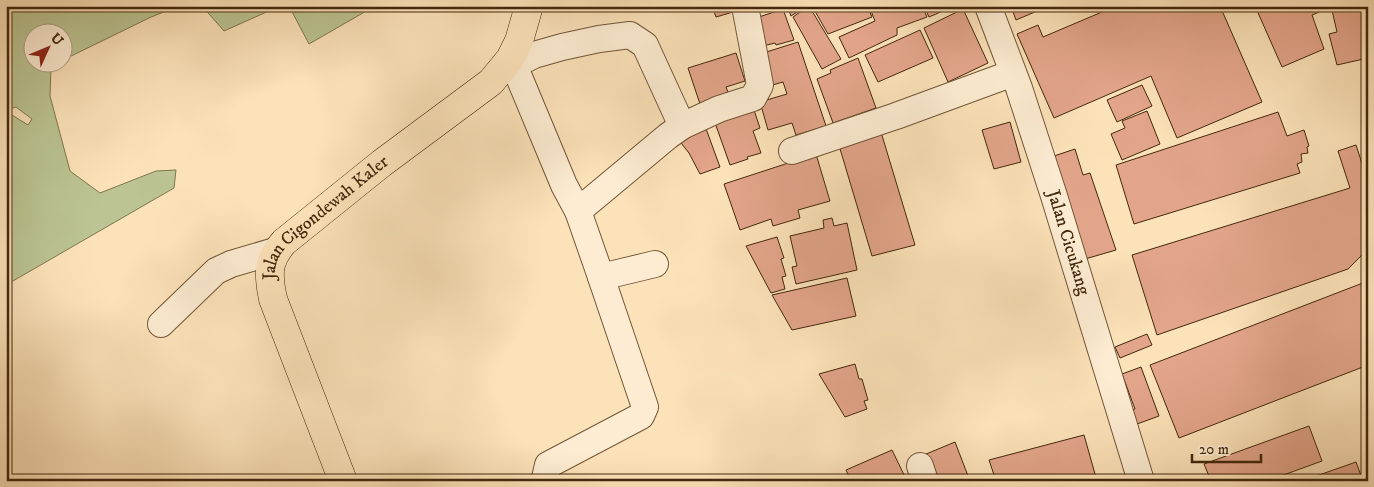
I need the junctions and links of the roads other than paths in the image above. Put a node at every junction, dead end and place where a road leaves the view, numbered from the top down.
1 (529, 6) edge
2 (746, 6) edge
3 (988, 6) edge
4 (512, 62) junction
5 (1013, 73) junction
6 (682, 126) junction
7 (792, 150) dead end
8 (578, 211) junction
9 (275, 251) junction
10 (655, 264) dead end
11 (601, 277) junction
12 (161, 324) dead end
13 (343, 481) edge
14 (547, 481) edge
15 (1141, 481) edge

1 - 4 main road, Jalan Cigondewah Kaler
2 - 6 street
3 - 5 street, Jalan Cicukang
4 - 6 street
4 - 8 street
4 - 9 main road, Jalan Cigondewah Kaler
5 - 7 street
5 - 15 street, Jalan Cicukang
6 - 8 street
8 - 11 street
9 - 12 street
9 - 13 main road, Jalan Cigondewah Kaler
10 - 11 street
11 - 14 street

